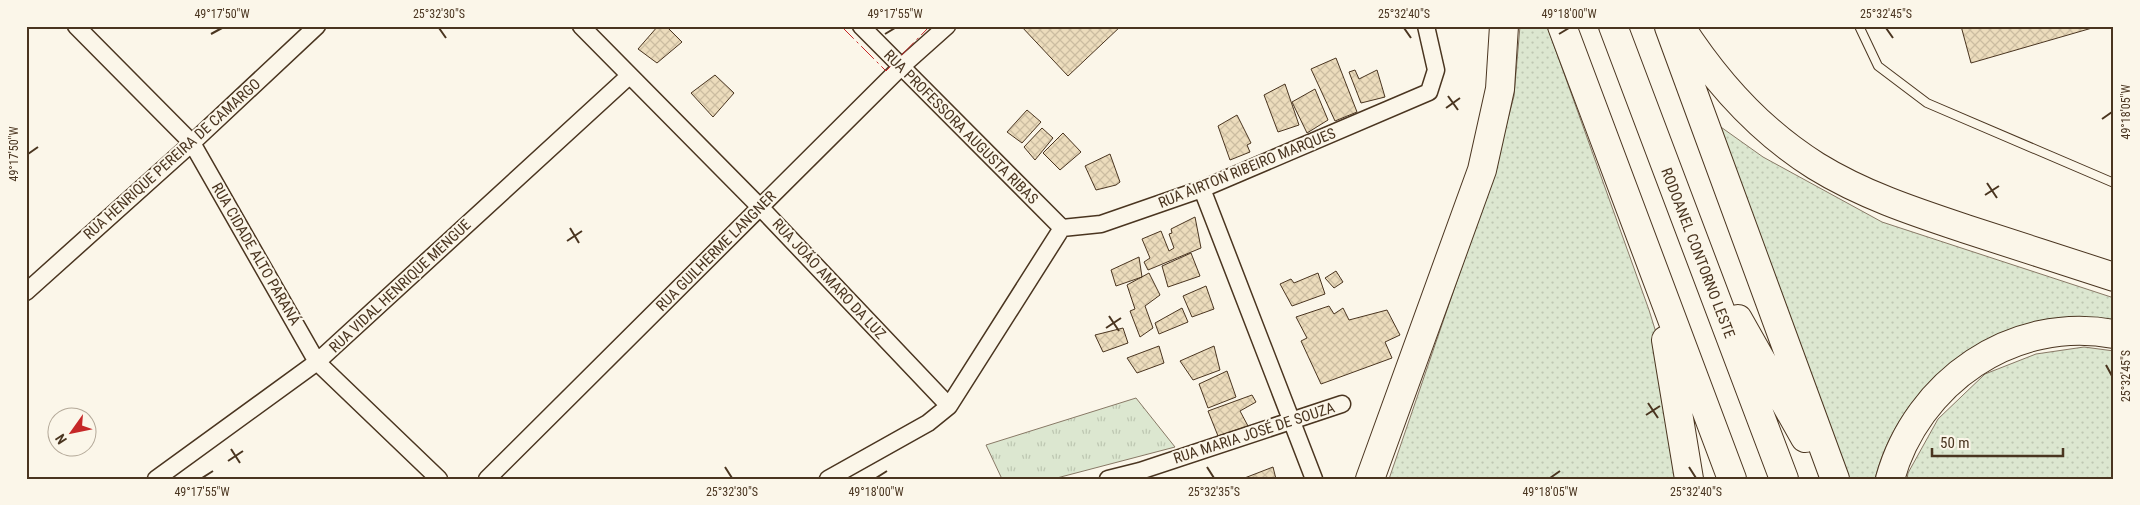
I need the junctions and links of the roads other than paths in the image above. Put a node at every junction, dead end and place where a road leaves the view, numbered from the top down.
1 (76, 26) edge
2 (317, 26) edge
3 (581, 26) edge
4 (861, 26) edge
5 (947, 26) edge
6 (1426, 26) edge
7 (1504, 26) edge
8 (1562, 26) edge
9 (1613, 26) edge
10 (1668, 26) edge
11 (1680, 26) edge
12 (1859, 26) edge
13 (901, 67) junction
14 (629, 76) junction
15 (192, 143) junction
16 (2114, 183) edge
17 (1202, 188) junction
18 (760, 207) junction
19 (1062, 228) junction
20 (1690, 231) junction
21 (1653, 269) junction
22 (2114, 277) edge
23 (26, 292) edge
24 (2114, 334) edge
25 (317, 362) junction
26 (1342, 404) dead end
27 (949, 406) junction
28 (1291, 421) junction
29 (1141, 475) edge
30 (156, 479) edge
31 (440, 479) edge
32 (487, 479) edge
33 (828, 479) edge
34 (1108, 479) edge
35 (1314, 479) edge
36 (1370, 479) edge
37 (1689, 479) edge
38 (1732, 479) edge
39 (1784, 479) edge
40 (1828, 479) edge
41 (1834, 479) edge
42 (1890, 479) edge

1 - 15 street, RUA CIDADE ALTO PARANÁ
2 - 15 street, RUA HENRIQUE PEREIRA DE CAMARGO
3 - 14 street, RUA JOÃO AMARO DA LUZ
4 - 13 street, RUA PROFESSORA AUGUSTA RIBAS
5 - 13 street, RUA GUILHERME LANGNER
6 - 17 street, RUA AIRTON RIBEIRO MARQUES
7 - 36 highway
8 - 21 highway
9 - 20 highway, RODOANEL CONTORNO LESTE
10 - 41 highway
11 - 22 highway
12 - 16 lane
13 - 18 street, RUA GUILHERME LANGNER
13 - 19 street, RUA PROFESSORA AUGUSTA RIBAS
14 - 18 street, RUA JOÃO AMARO DA LUZ
14 - 25 street, RUA VIDAL HENRIQUE MENGUE
15 - 23 street, RUA HENRIQUE PEREIRA DE CAMARGO
15 - 25 street, RUA CIDADE ALTO PARANÁ
17 - 19 street, RUA AIRTON RIBEIRO MARQUES
17 - 28 street
18 - 27 street, RUA JOÃO AMARO DA LUZ
18 - 32 street, RUA GUILHERME LANGNER
19 - 27 street
20 - 39 highway, RODOANEL CONTORNO LESTE
20 - 40 highway
21 - 37 highway
21 - 38 highway
24 - 42 highway
25 - 30 street, RUA VIDAL HENRIQUE MENGUE
25 - 31 street, RUA CIDADE ALTO PARANÁ
26 - 28 street, RUA MARIA JOSÉ DE SOUZA
27 - 33 street
28 - 29 street, RUA MARIA JOSÉ DE SOUZA
28 - 35 street
29 - 34 street, RUA MARIA JOSÉ DE SOUZA

